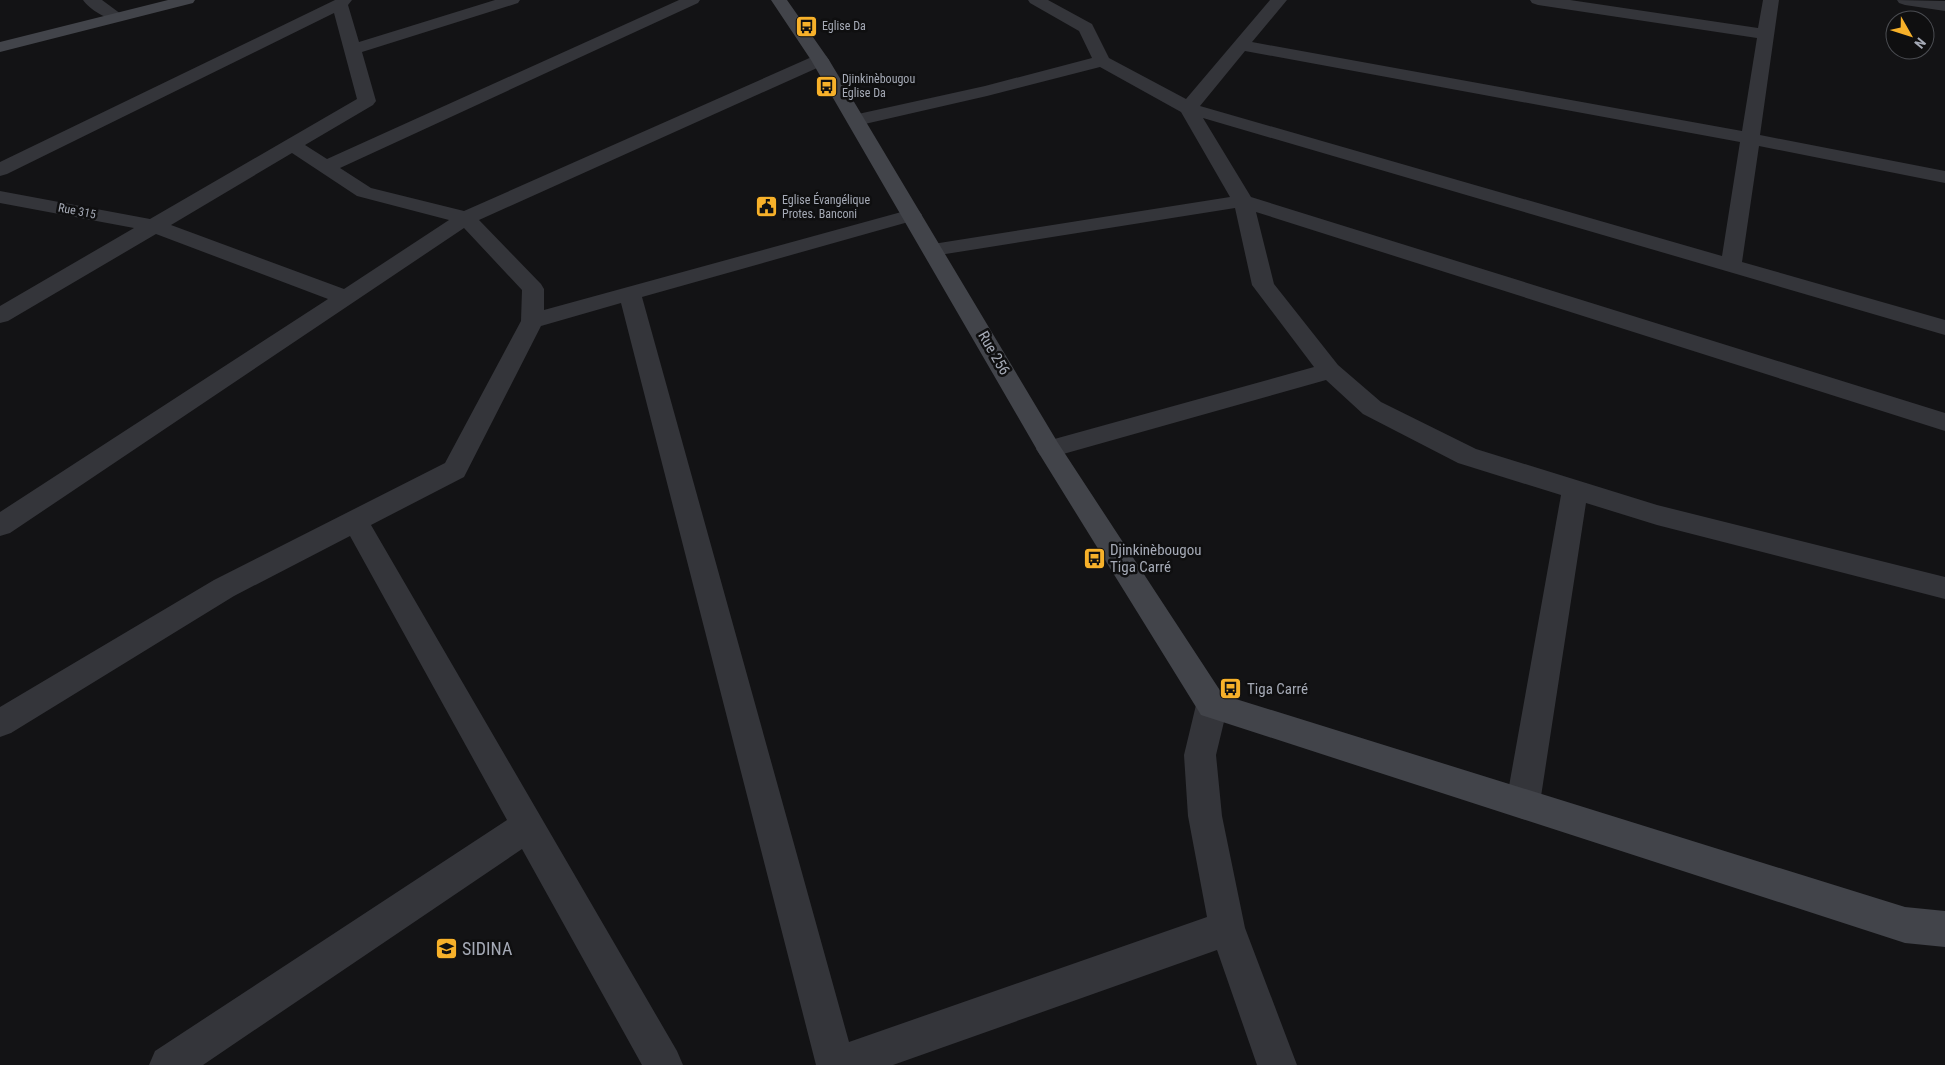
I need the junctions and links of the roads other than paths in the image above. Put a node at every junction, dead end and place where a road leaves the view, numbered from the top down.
1 (91, 0) edge
2 (187, 0) edge
3 (512, 0) edge
4 (692, 0) edge
5 (779, 0) edge
6 (1278, 0) edge
7 (1538, 0) edge
8 (1770, 0) edge
9 (1904, 0) edge
10 (342, 2) edge
11 (1049, 3) edge
12 (1945, 6) edge
13 (117, 17) junction
14 (1765, 34) junction
15 (1240, 45) junction
16 (0, 47) edge
17 (353, 49) junction
18 (820, 60) junction
19 (1102, 61) junction
20 (1188, 108) junction
21 (856, 120) junction
22 (1749, 138) junction
23 (292, 145) junction
24 (326, 167) junction
25 (0, 170) edge
26 (1945, 177) edge
27 (0, 197) edge
28 (1243, 200) junction
29 (912, 214) junction
30 (466, 218) junction
31 (154, 226) junction
32 (934, 250) junction
33 (1731, 265) junction
34 (630, 294) junction
35 (345, 297) junction
36 (0, 316) edge
37 (532, 321) junction
38 (1945, 328) edge
39 (1330, 371) junction
40 (1945, 422) edge
41 (1050, 449) junction
42 (1576, 489) junction
43 (355, 521) junction
44 (0, 526) edge
45 (1945, 588) edge
46 (1212, 705) junction
47 (0, 723) edge
48 (1523, 803) junction
49 (527, 826) junction
50 (1227, 928) junction
51 (1945, 929) edge
52 (169, 1065) edge
53 (664, 1065) edge
54 (837, 1065) edge
55 (1278, 1065) edge

1 - 13 street
2 - 13 street
3 - 17 street
4 - 24 street
5 - 18 street, Rue 256
6 - 15 street
7 - 14 street
8 - 14 street
9 - 12 street
10 - 17 street
10 - 25 street
11 - 19 street
13 - 16 street
14 - 22 street
15 - 20 street
15 - 22 street
17 - 23 street
18 - 21 street, Rue 256
18 - 30 street
19 - 20 street
19 - 21 street
20 - 28 street
20 - 33 street
21 - 29 street, Rue 256
22 - 26 street
22 - 33 street
23 - 24 street
23 - 31 street
24 - 30 street
27 - 31 street, Rue 315
28 - 32 street
28 - 39 street
28 - 40 street
29 - 32 street, Rue 256
29 - 34 street
30 - 35 street
30 - 37 street
31 - 35 street, Rue 315
31 - 36 street
32 - 41 street, Rue 256
33 - 38 street
34 - 37 street
34 - 54 street
35 - 44 street
37 - 43 street
39 - 41 street
39 - 42 street
41 - 46 street, Rue 256
42 - 45 street
42 - 48 street
43 - 47 street
43 - 49 street
46 - 48 street
46 - 50 street
48 - 51 street
49 - 52 street
49 - 53 street
50 - 54 street
50 - 55 street

